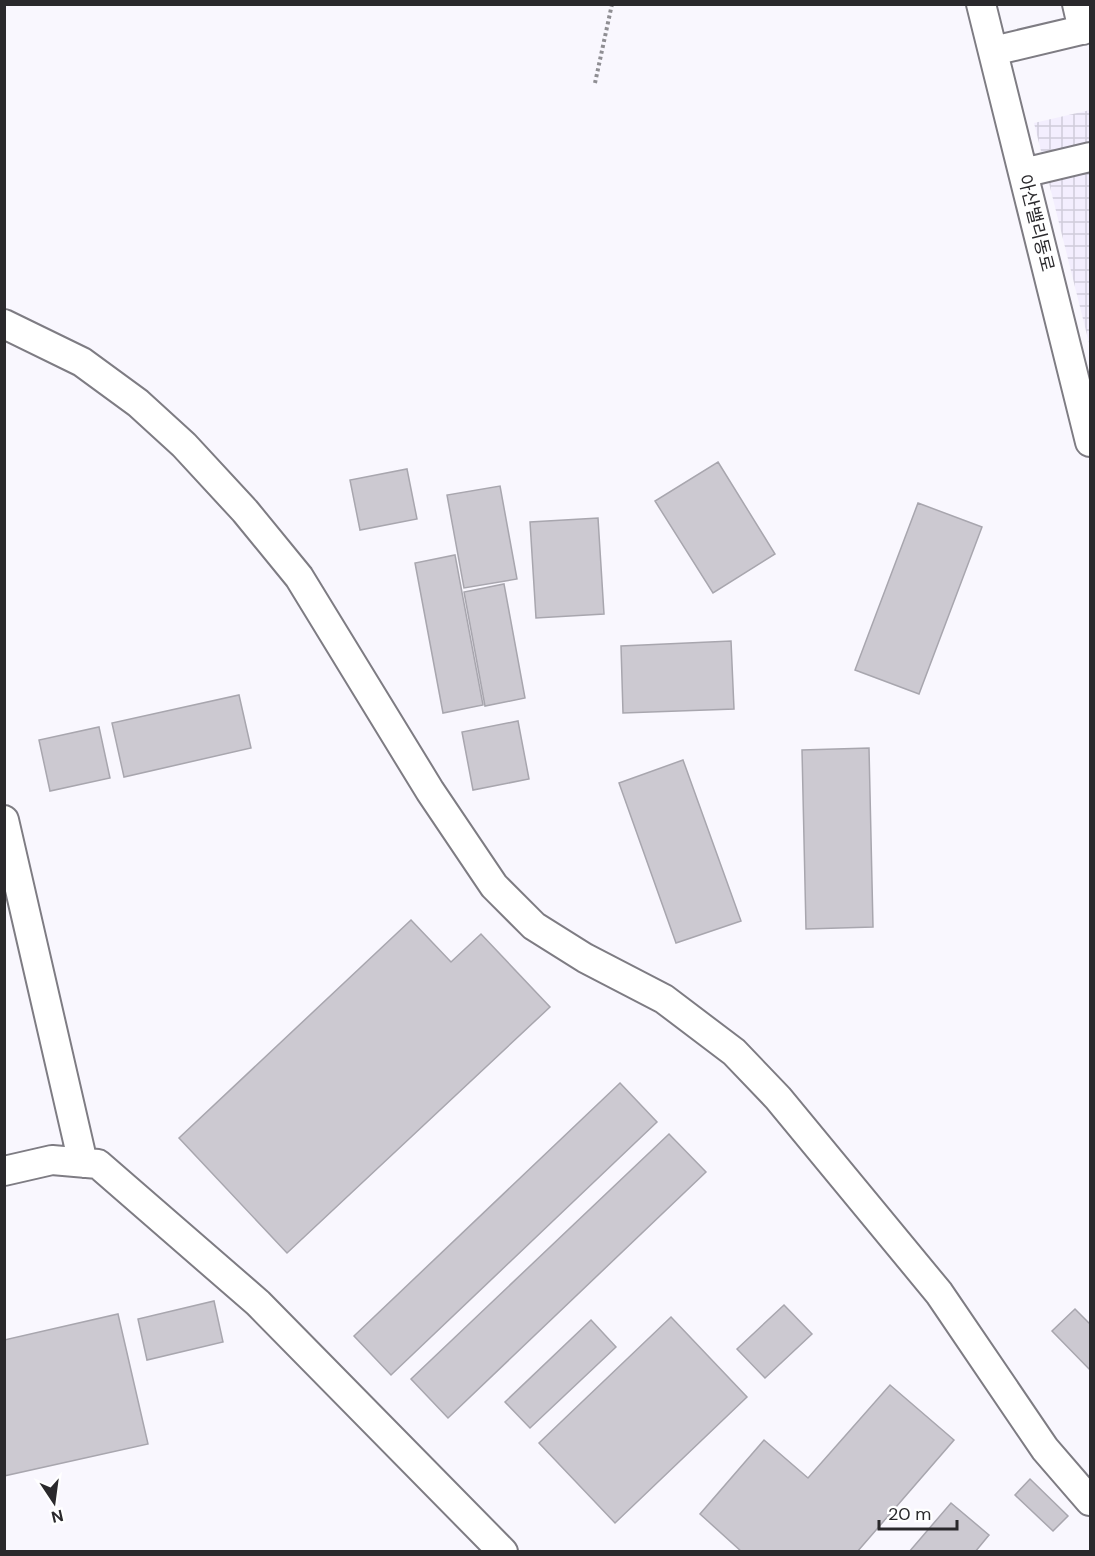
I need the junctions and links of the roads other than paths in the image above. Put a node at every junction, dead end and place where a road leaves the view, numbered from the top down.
1 (981, 4) edge
2 (1083, 21) edge
3 (993, 51) junction
4 (1090, 157) edge
5 (1023, 173) junction
6 (4, 324) edge
7 (1090, 442) edge
8 (4, 820) edge
9 (83, 1163) junction
10 (4, 1171) edge
11 (1090, 1501) edge
12 (503, 1551) edge

1 - 3 street, 아산밸리동로
2 - 3 street
3 - 5 street, 아산밸리동로
4 - 5 street
5 - 7 street, 아산밸리동로
6 - 11 street
8 - 9 street
9 - 10 street
9 - 12 street

